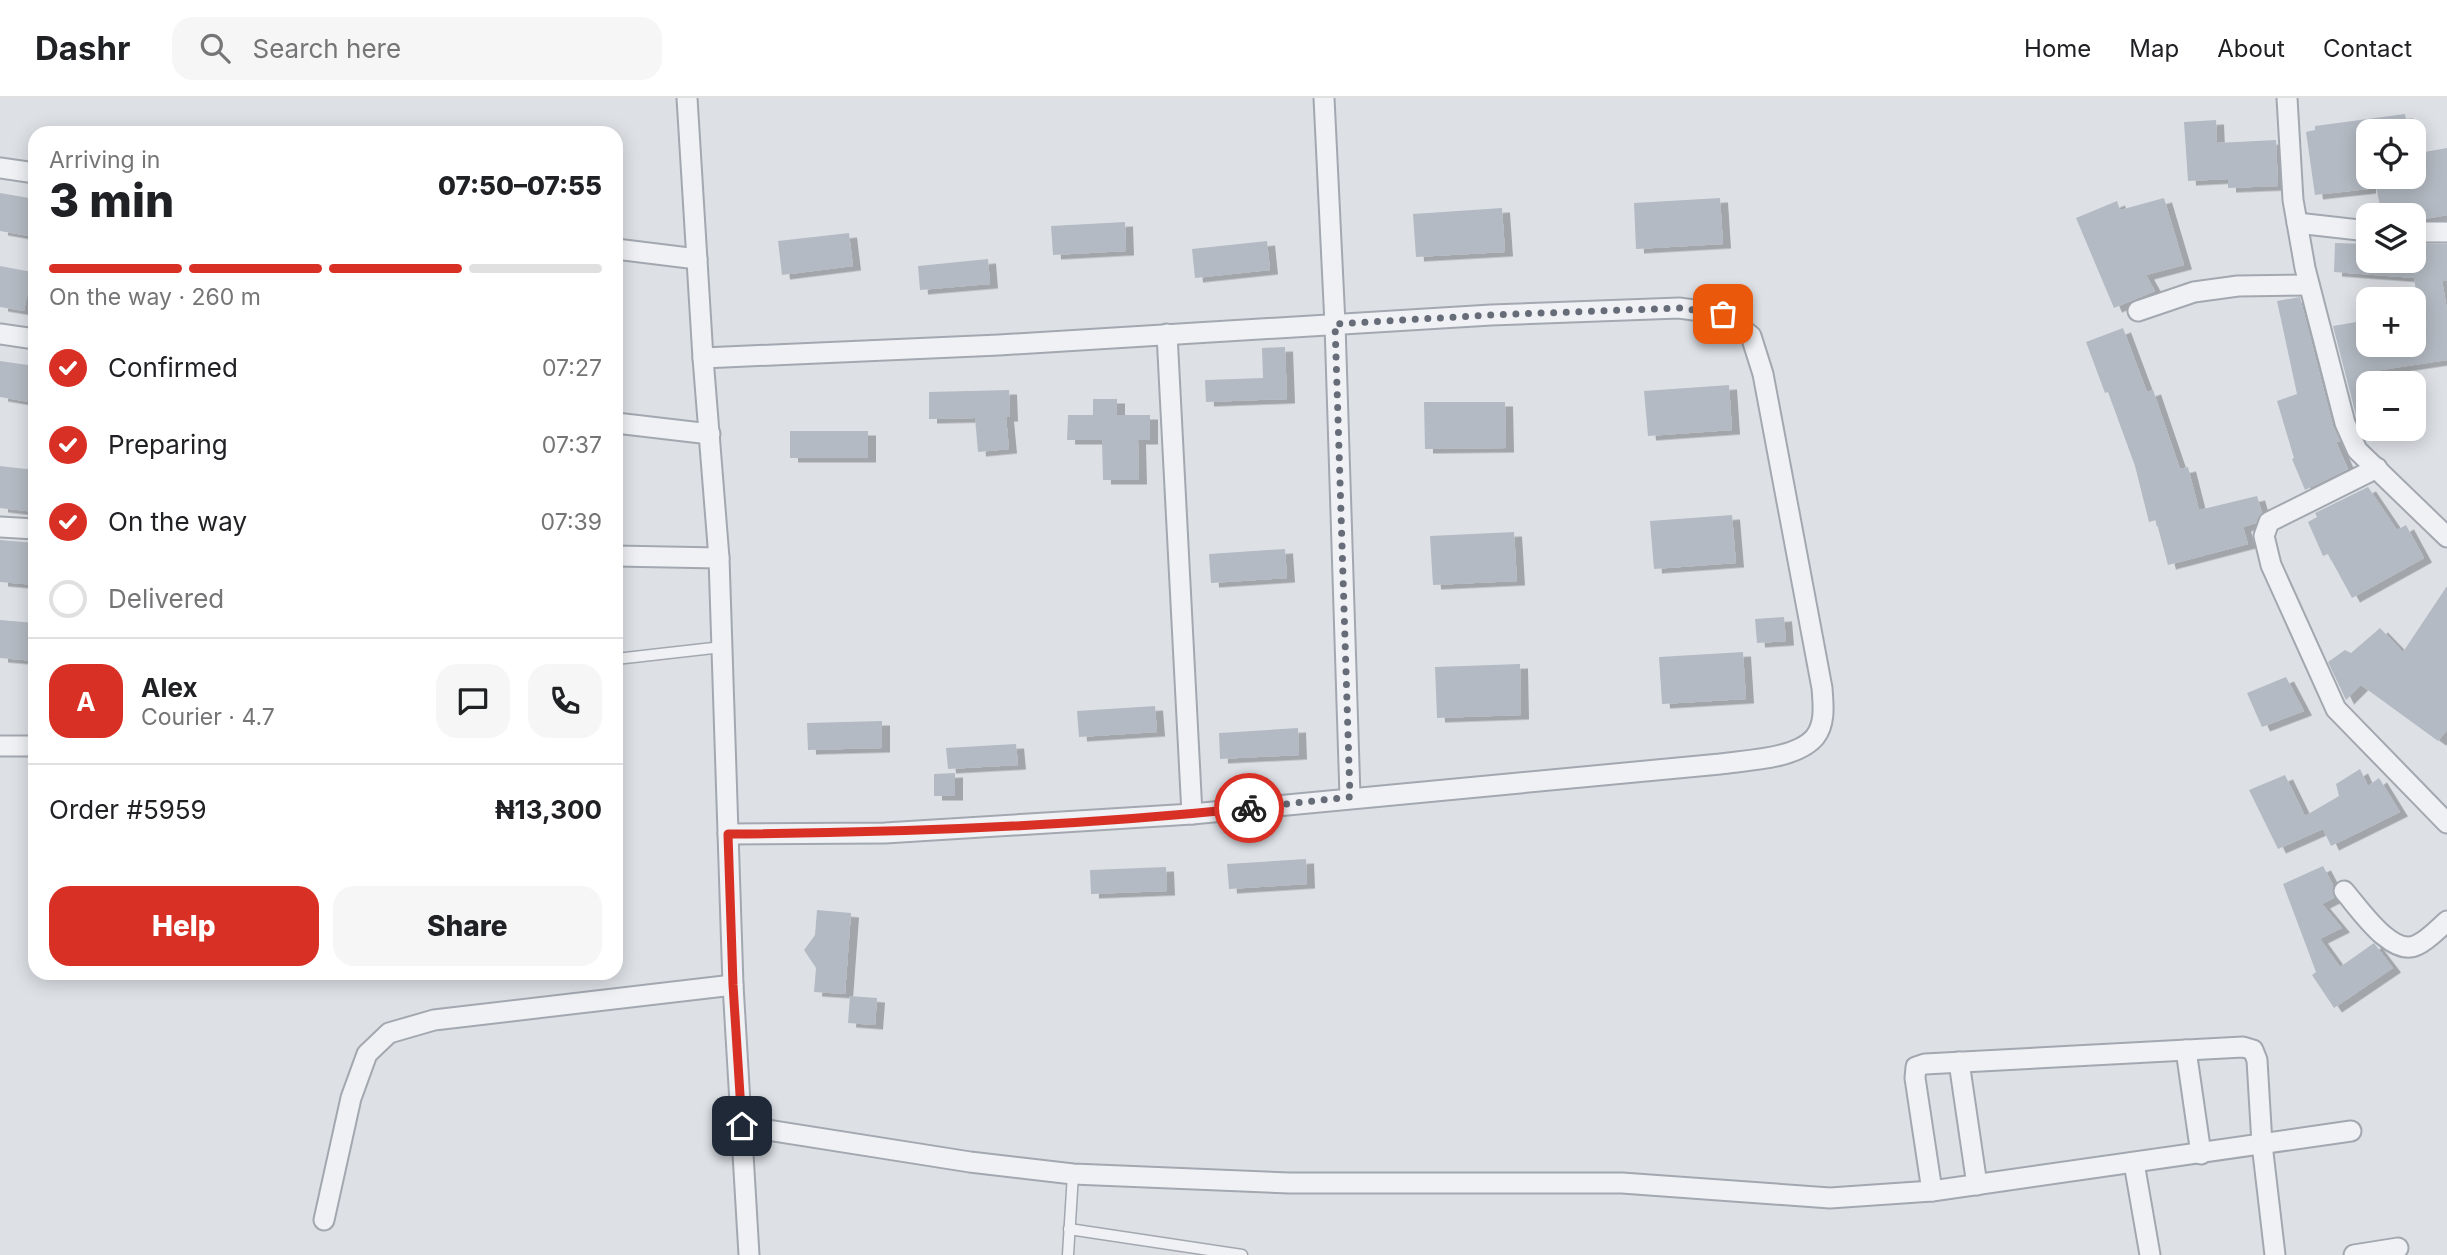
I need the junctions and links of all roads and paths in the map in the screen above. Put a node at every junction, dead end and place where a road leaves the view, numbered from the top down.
1 (687, 98) edge
2 (1324, 98) edge
3 (2287, 98) edge
4 (0, 168) edge
5 (28, 172) edge
6 (2297, 223) junction
7 (2356, 230) edge
8 (2426, 232) edge
9 (2447, 232) edge
10 (623, 250) edge
11 (697, 259) junction
12 (2309, 285) junction
13 (2138, 311) dead end
14 (1335, 324) junction
15 (0, 334) edge
16 (1167, 334) junction
17 (28, 338) edge
18 (703, 359) junction
19 (623, 424) edge
20 (710, 434) junction
21 (2377, 468) junction
22 (0, 527) edge
23 (28, 529) edge
24 (2447, 537) edge
25 (623, 556) edge
26 (719, 558) junction
27 (722, 647) junction
28 (623, 658) edge
29 (0, 746) edge
30 (28, 746) edge
31 (1350, 797) junction
32 (1192, 814) junction
33 (2447, 823) edge
34 (728, 834) junction
35 (2344, 891) dead end
36 (2447, 921) edge
37 (733, 985) junction
38 (2186, 1050) junction
39 (1959, 1062) junction
40 (742, 1126) junction
41 (2351, 1132) dead end
42 (2262, 1144) junction
43 (2201, 1154) junction
44 (2134, 1163) junction
45 (1073, 1174) junction
46 (1977, 1185) junction
47 (1933, 1191) junction
48 (324, 1220) dead end
49 (1069, 1229) junction
50 (2398, 1248) dead end
51 (749, 1255) edge
52 (1068, 1255) edge
53 (1242, 1255) edge
54 (2150, 1255) edge
55 (2275, 1255) edge
56 (2354, 1255) edge

1 - 11 street
2 - 14 street
3 - 6 street
4 - 5 street
6 - 7 street
6 - 12 street
8 - 9 street
10 - 11 street
11 - 18 street
12 - 13 street
12 - 21 street
14 - 16 street
14 - 31 street
14 - 31 street
15 - 17 street
16 - 18 street
16 - 32 street
18 - 20 street
19 - 20 street
20 - 26 street
21 - 24 street
21 - 33 street
22 - 23 street
25 - 26 street
26 - 27 street
27 - 28 lane
27 - 34 street
29 - 30 street
31 - 32 street
32 - 34 street
34 - 37 street
35 - 36 street
37 - 40 street
37 - 48 street
38 - 39 street
38 - 42 street
38 - 43 street
39 - 46 street
39 - 47 street
40 - 45 street
40 - 51 street
41 - 42 street
42 - 43 street
42 - 55 street
43 - 44 street
44 - 46 street
44 - 54 street
45 - 47 street
45 - 49 lane
46 - 47 street
49 - 52 lane
49 - 53 lane
50 - 56 street

